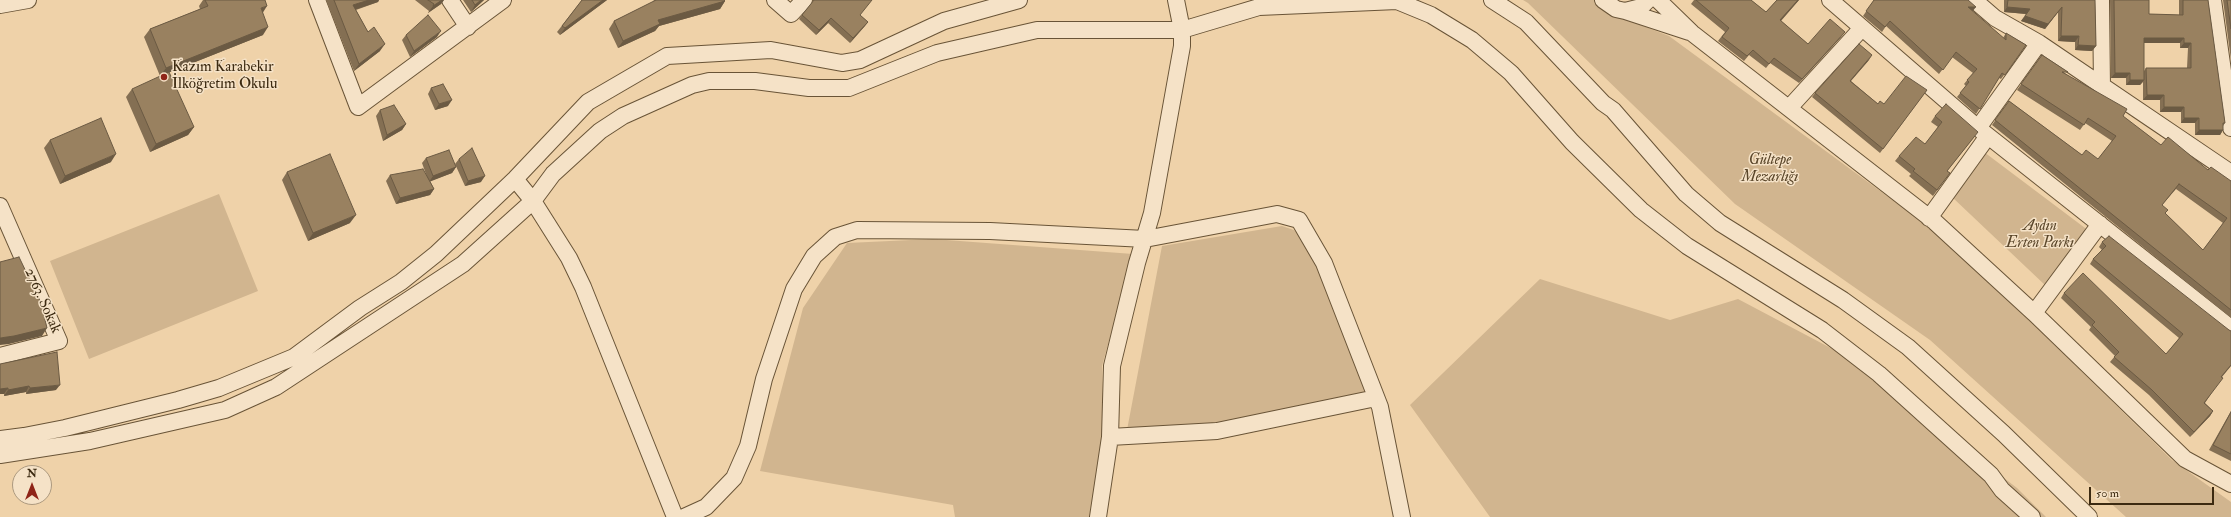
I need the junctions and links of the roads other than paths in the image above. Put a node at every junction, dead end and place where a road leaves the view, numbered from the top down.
1 (28, 0) edge
2 (317, 0) edge
3 (450, 0) edge
4 (503, 0) edge
5 (775, 0) edge
6 (804, 0) edge
7 (1019, 0) edge
8 (1176, 0) edge
9 (1492, 0) edge
10 (1603, 0) edge
11 (1648, 0) edge
12 (1658, 0) edge
13 (1830, 0) edge
14 (1974, 0) edge
15 (1995, 0) edge
16 (2101, 0) edge
17 (2213, 0) edge
18 (0, 5) edge
19 (1625, 11) junction
20 (1995, 18) junction
21 (468, 27) junction
22 (1862, 28) junction
23 (1182, 30) junction
24 (1692, 33) junction
25 (2039, 44) junction
26 (2102, 87) junction
27 (1789, 108) junction
28 (2231, 128) edge
29 (1983, 132) junction
30 (2231, 173) edge
31 (515, 179) junction
32 (533, 201) junction
33 (0, 206) edge
34 (1929, 218) junction
35 (2100, 224) junction
36 (1145, 239) junction
37 (2034, 313) junction
38 (2231, 328) edge
39 (0, 356) edge
40 (1376, 398) junction
41 (1110, 438) junction
42 (0, 439) edge
43 (0, 454) edge
44 (2231, 484) edge
45 (676, 517) edge
46 (684, 517) edge
47 (1098, 517) edge
48 (1402, 517) edge
49 (2032, 517) edge
50 (2090, 517) edge

1 - 18 street
2 - 21 street
3 - 21 street
4 - 21 street
5 - 6 street
7 - 31 street
8 - 23 street
9 - 50 street
10 - 19 street
11 - 19 street
12 - 24 street
13 - 22 street
14 - 20 street
15 - 20 street
16 - 26 street
17 - 28 street
19 - 24 street
20 - 25 street
22 - 27 street
22 - 29 street
23 - 32 street
23 - 36 street
23 - 49 street
24 - 27 street
25 - 26 street
25 - 29 street
26 - 30 street
27 - 34 street
29 - 34 street
29 - 35 street
31 - 32 street
31 - 42 street
32 - 43 street
32 - 45 street
33 - 39 street, 2763. Sokak
34 - 37 street
35 - 37 street
35 - 38 street
36 - 40 street
36 - 41 street
36 - 46 street
37 - 44 street
40 - 41 street
40 - 48 street
41 - 47 street

